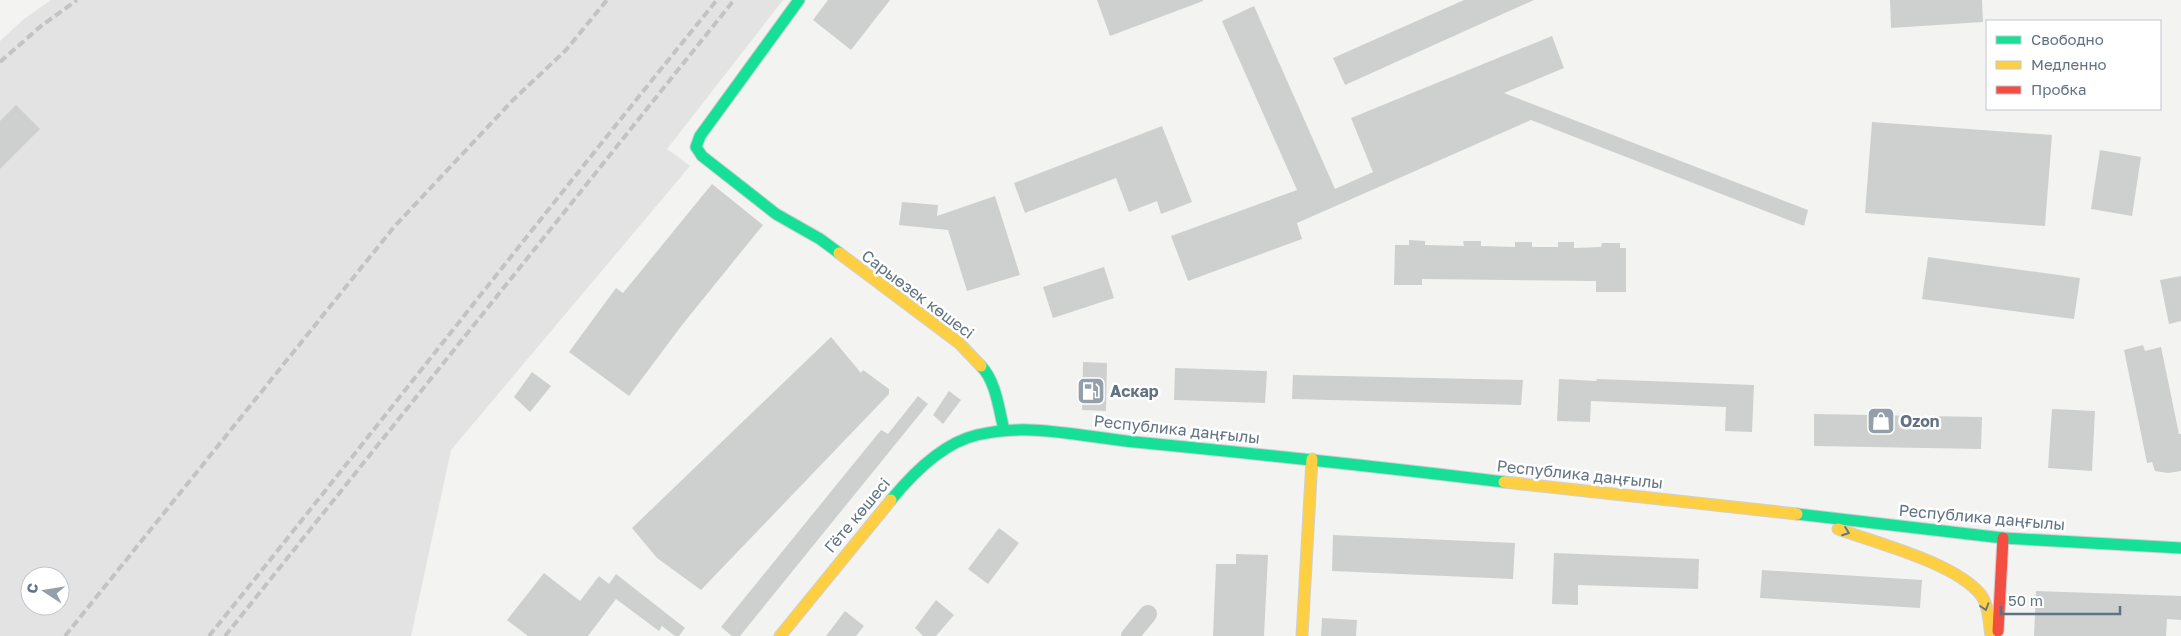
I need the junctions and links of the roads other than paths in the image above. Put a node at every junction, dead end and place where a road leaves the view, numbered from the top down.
1 (799, 0) edge
2 (1004, 430) junction
3 (976, 436) joint
4 (1312, 459) junction
5 (1801, 515) junction
6 (2002, 538) junction
7 (2181, 548) edge
8 (1148, 614) dead end
9 (780, 636) edge
10 (1130, 636) edge
11 (1302, 636) edge
12 (1991, 636) edge
13 (1998, 636) edge

1 - 2 main road, Сарыөзек көшесі
2 - 3 main road, Республика даңғылы
2 - 4 main road, Республика даңғылы
3 - 9 main road, Гёте көшесі
4 - 5 main road, Республика даңғылы
4 - 11 main road
5 - 6 main road, Республика даңғылы
5 -> 12 main road
6 - 7 main road, Республика даңғылы
6 - 13 main road
8 - 10 street

